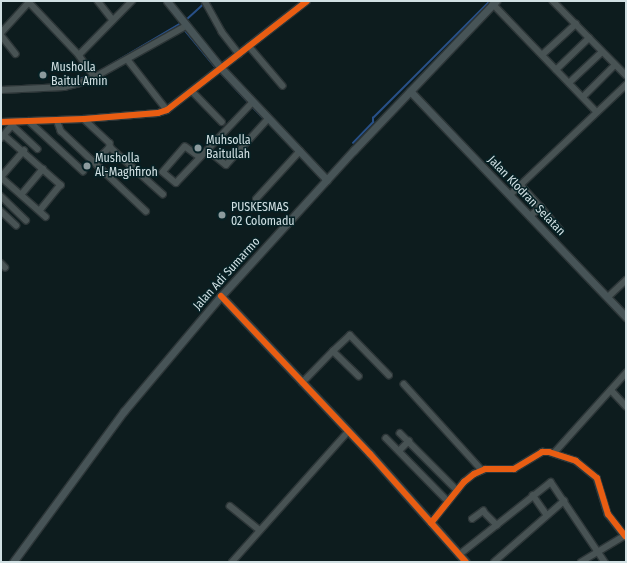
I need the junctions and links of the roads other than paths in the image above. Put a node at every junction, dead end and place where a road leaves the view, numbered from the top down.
1 (29, 1) edge
2 (98, 1) edge
3 (132, 1) edge
4 (168, 1) edge
5 (307, 1) edge
6 (553, 1) edge
7 (206, 3) edge
8 (495, 3) edge
9 (113, 20) junction
10 (576, 24) junction
11 (184, 25) junction
12 (1, 34) edge
13 (589, 38) junction
14 (249, 46) junction
15 (602, 52) junction
16 (16, 54) dead end
17 (239, 54) junction
18 (79, 55) junction
19 (542, 55) junction
20 (128, 60) junction
21 (615, 65) junction
22 (219, 70) junction
23 (556, 70) junction
24 (94, 74) junction
25 (626, 75) edge
26 (569, 83) junction
27 (626, 85) edge
28 (283, 86) dead end
29 (1, 90) edge
30 (410, 91) junction
31 (192, 92) junction
32 (582, 97) junction
33 (251, 104) junction
34 (594, 109) dead end
35 (167, 110) junction
36 (84, 119) junction
37 (57, 120) junction
38 (28, 121) junction
39 (267, 121) junction
40 (1, 122) edge
41 (222, 122) dead end
42 (13, 123) junction
43 (2, 136) edge
44 (112, 148) junction
45 (38, 149) dead end
46 (24, 151) junction
47 (208, 151) junction
48 (300, 151) junction
49 (199, 157) junction
50 (97, 164) junction
51 (44, 169) junction
52 (83, 171) dead end
53 (1, 177) edge
54 (327, 180) junction
55 (521, 185) junction
56 (163, 194) dead end
57 (21, 195) junction
58 (510, 195) junction
59 (1, 196) edge
60 (256, 199) dead end
61 (540, 207) junction
62 (1, 211) edge
63 (40, 211) junction
64 (146, 211) dead end
65 (530, 216) junction
66 (46, 217) dead end
67 (26, 220) dead end
68 (16, 225) dead end
69 (560, 230) dead end
70 (626, 280) edge
71 (220, 296) junction
72 (608, 297) junction
73 (626, 317) edge
74 (333, 351) junction
75 (626, 373) edge
76 (359, 376) dead end
77 (389, 376) dead end
78 (302, 383) junction
79 (404, 384) dead end
80 (611, 390) junction
81 (626, 406) edge
82 (348, 432) junction
83 (400, 433) dead end
84 (386, 438) dead end
85 (409, 441) junction
86 (399, 451) junction
87 (554, 453) junction
88 (482, 470) junction
89 (457, 490) junction
90 (533, 495) junction
91 (448, 501) junction
92 (564, 501) junction
93 (230, 506) dead end
94 (547, 515) junction
95 (472, 519) dead end
96 (431, 524) junction
97 (497, 525) junction
98 (260, 530) junction
99 (625, 535) edge
100 (598, 552) junction
101 (459, 554) junction
102 (13, 562) edge
103 (232, 562) edge
104 (466, 562) edge
105 (494, 562) edge
106 (581, 562) edge
107 (605, 562) edge

1 - 12 street
1 - 18 street
2 - 9 street
3 - 9 street
4 - 11 main road
5 - 14 street
6 - 10 street
7 - 17 street
8 - 19 street
8 - 30 main road, Jalan Adi Sumarmo
9 - 18 street
10 - 13 street
10 - 19 street
11 - 20 street
11 - 22 main road
12 - 16 street
13 - 15 street
13 - 23 street
14 - 17 street
14 - 28 street
15 - 21 street
15 - 26 street
17 - 22 street
18 - 24 street
19 - 23 street
20 - 24 street
20 - 35 street
21 - 25 street
21 - 32 street
22 - 31 street
22 - 33 main road
23 - 26 street
24 - 29 street
26 - 32 street
27 - 55 street
30 - 54 main road, Jalan Adi Sumarmo
30 - 58 main road, Jalan Klodran Selatan
31 - 35 street
31 - 41 street
32 - 34 street
33 - 39 main road
33 - 47 street
35 - 36 street
36 - 37 street
36 - 44 street
37 - 38 street
37 - 50 street
38 - 42 street
38 - 52 street
39 - 47 street
39 - 48 main road
40 - 42 street
42 - 43 street
42 - 45 street
43 - 46 street
44 - 50 street
44 - 56 street
46 - 51 street
46 - 53 street
47 - 49 street
48 - 54 main road
48 - 60 street
49 - 49 street
50 - 64 street
51 - 57 street
51 - 63 street
53 - 57 street
54 - 71 main road, Jalan Adi Sumarmo
55 - 58 street
55 - 61 street
57 - 63 street
58 - 65 main road, Jalan Klodran Selatan
59 - 67 street
61 - 65 street
61 - 69 street
62 - 68 street
63 - 66 street
65 - 72 main road, Jalan Klodran Selatan
70 - 72 street
71 - 78 street
71 - 102 main road, Jalan Adi Sumarmo
72 - 73 main road, Jalan Klodran Selatan
74 - 76 street
74 - 77 street
74 - 78 street
75 - 80 street
78 - 82 street
79 - 88 street
80 - 81 street
80 - 87 street
82 - 96 street
82 - 98 street
83 - 85 street
84 - 86 street
85 - 86 street
85 - 89 street
86 - 91 street
87 - 88 street
87 - 99 street
88 - 89 street
89 - 91 street
90 - 92 street
90 - 94 street
90 - 97 street
91 - 96 street
92 - 94 street
92 - 100 street
93 - 98 street
94 - 105 street
95 - 97 street
96 - 101 street
97 - 101 street
98 - 103 street
99 - 100 street
100 - 106 street
100 - 107 street
101 - 104 street

